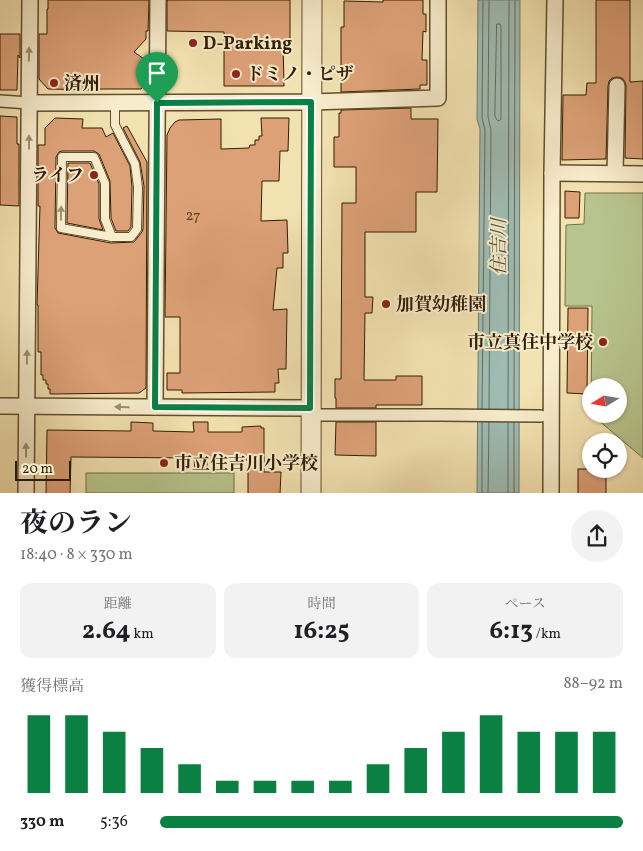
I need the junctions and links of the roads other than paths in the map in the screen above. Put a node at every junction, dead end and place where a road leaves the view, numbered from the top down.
1 (30, 0) edge
2 (158, 0) edge
3 (312, 0) edge
4 (438, 0) edge
5 (555, 0) edge
6 (616, 86) dead end
7 (0, 101) edge
8 (23, 102) junction
9 (311, 102) junction
10 (115, 103) junction
11 (157, 103) junction
12 (552, 173) junction
13 (615, 173) junction
14 (643, 174) edge
15 (112, 237) junction
16 (0, 406) edge
17 (26, 406) junction
18 (155, 407) junction
19 (311, 412) junction
20 (536, 416) dead end
21 (26, 493) edge
22 (311, 493) edge
23 (551, 493) edge

8 -> 1 street
2 - 11 street
3 - 9 street
4 - 9 street
5 - 12 street
6 - 13 street
7 - 8 street
8 - 10 street
17 -> 8 street
9 - 11 street
9 - 19 street
10 - 11 street
10 - 15 lane
11 - 18 street
12 - 13 street
12 - 23 street
13 - 14 street
15 -> 15 lane
16 - 17 street
18 -> 17 street
21 -> 17 street
18 - 19 street
19 - 20 street
19 - 22 street

